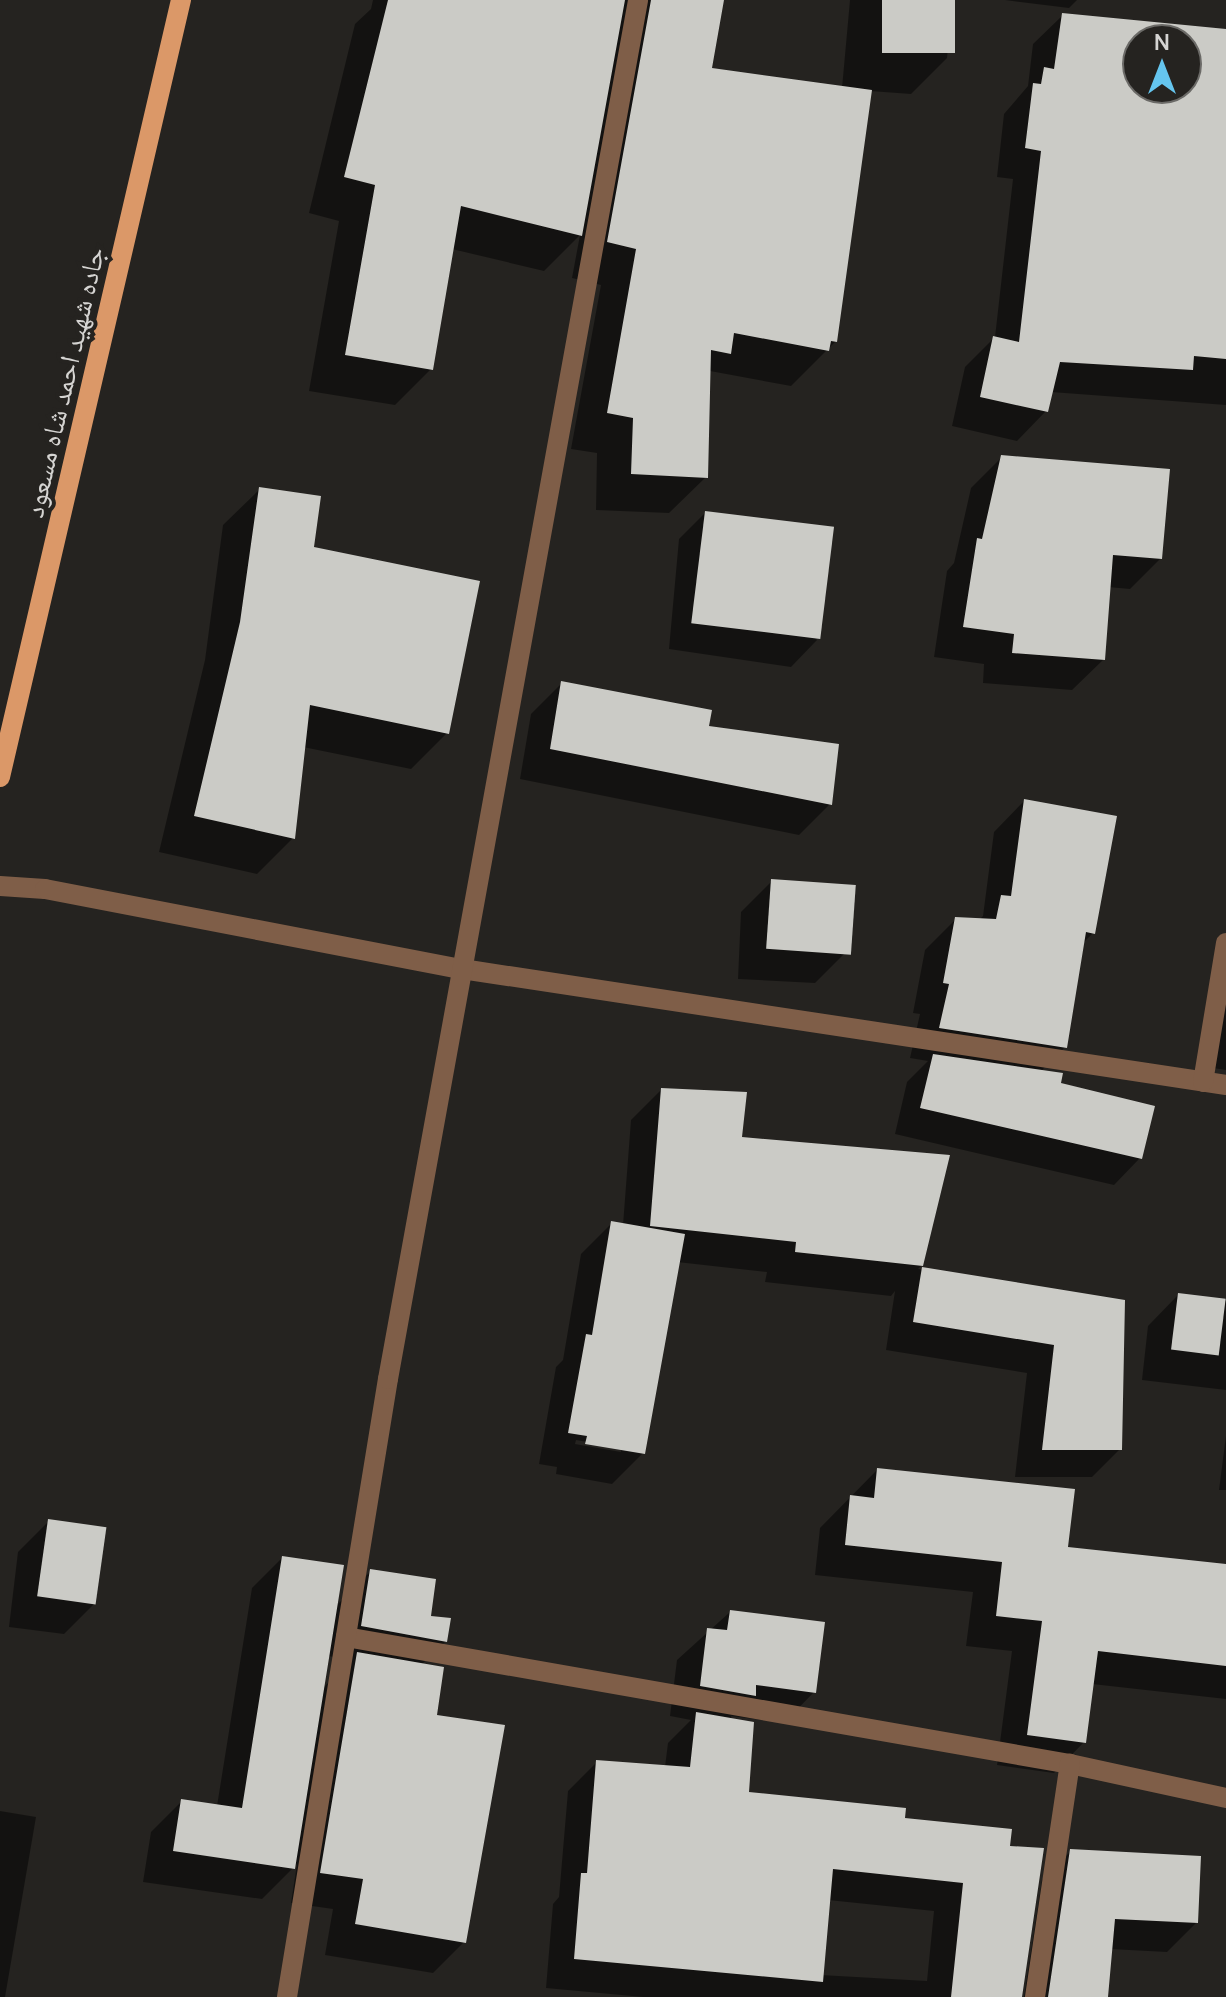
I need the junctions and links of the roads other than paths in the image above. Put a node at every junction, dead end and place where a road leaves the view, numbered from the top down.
1 (181, 0) edge
2 (638, 0) edge
3 (0, 777) edge
4 (0, 886) edge
5 (1226, 943) edge
6 (462, 969) junction
7 (1203, 1082) junction
8 (1226, 1085) edge
9 (346, 1637) junction
10 (1070, 1764) junction
11 (1226, 1798) edge
12 (287, 1997) edge
13 (1035, 1997) edge

1 - 3 main road, جاده شهيد احمد شاه مسعود
2 - 6 street
4 - 6 street
5 - 7 street
6 - 7 street
6 - 9 street
7 - 8 street
9 - 10 street
9 - 12 street
10 - 11 street
10 - 13 street

